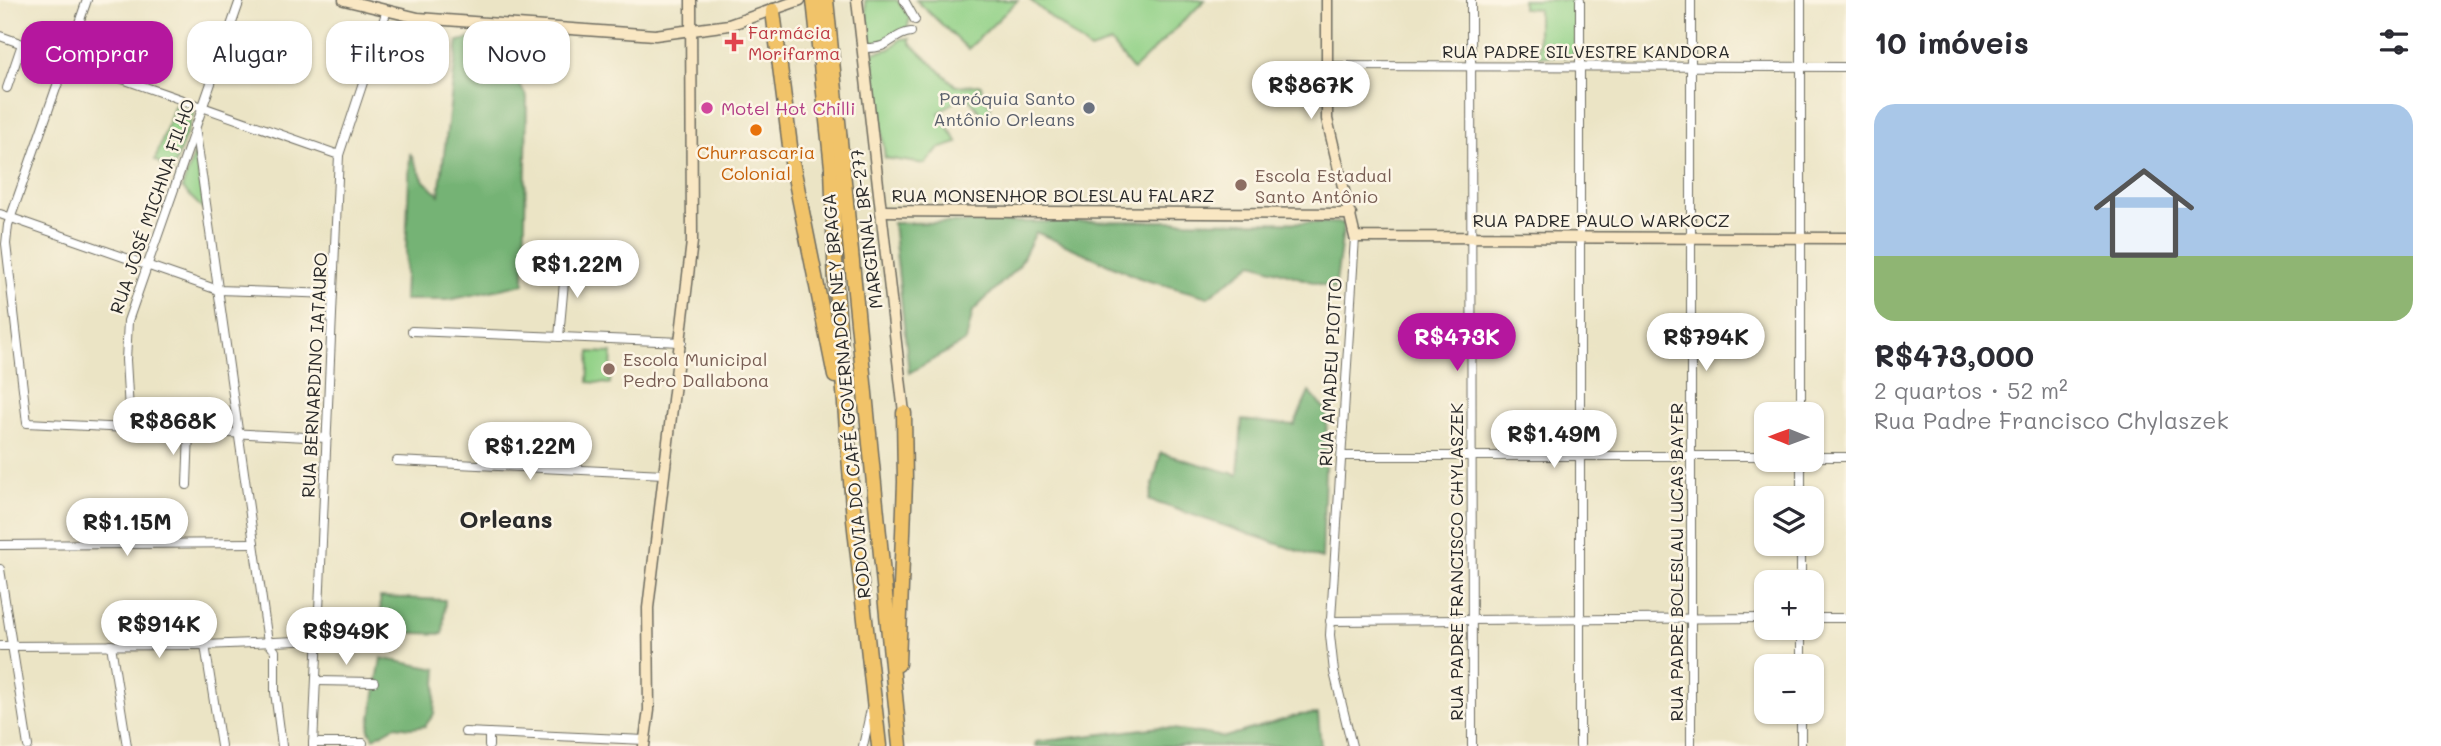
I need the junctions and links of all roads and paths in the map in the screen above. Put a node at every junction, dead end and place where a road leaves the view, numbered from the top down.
1 (87, 0) edge
2 (240, 0) edge
3 (344, 0) edge
4 (691, 0) edge
5 (800, 0) edge
6 (814, 0) edge
7 (826, 0) edge
8 (857, 0) edge
9 (904, 0) edge
10 (1326, 0) edge
11 (1471, 0) edge
12 (1580, 0) edge
13 (1691, 0) edge
14 (1801, 0) edge
15 (776, 6) edge
16 (386, 13) junction
17 (915, 19) dead end
18 (80, 21) edge
19 (691, 32) junction
20 (911, 32) dead end
21 (0, 36) edge
22 (21, 44) edge
23 (21, 47) edge
24 (863, 48) junction
25 (1326, 66) junction
26 (1471, 66) junction
27 (1580, 66) junction
28 (1691, 67) junction
29 (1801, 67) junction
30 (1846, 67) edge
31 (57, 84) edge
32 (137, 84) edge
33 (7, 88) dead end
34 (202, 107) junction
35 (195, 127) junction
36 (339, 155) junction
37 (881, 212) junction
38 (0, 214) edge
39 (1351, 214) junction
40 (10, 218) junction
41 (1355, 237) junction
42 (1472, 237) junction
43 (1580, 238) junction
44 (1691, 238) junction
45 (1801, 238) junction
46 (1846, 238) edge
47 (566, 260) dead end
48 (147, 265) junction
49 (218, 290) junction
50 (333, 294) junction
51 (412, 331) dead end
52 (559, 337) junction
53 (682, 342) junction
54 (1801, 402) edge
55 (904, 413) joint
56 (130, 428) junction
57 (189, 431) junction
58 (238, 433) junction
59 (847, 433) junction
60 (327, 438) junction
61 (1342, 456) junction
62 (1472, 456) junction
63 (1580, 456) junction
64 (1691, 456) junction
65 (1754, 456) edge
66 (1824, 457) edge
67 (1846, 457) edge
68 (397, 461) dead end
69 (664, 474) junction
70 (187, 485) dead end
71 (254, 543) junction
72 (0, 545) edge
73 (0, 569) edge
74 (1754, 618) edge
75 (1824, 618) edge
76 (1846, 618) edge
77 (1580, 619) junction
78 (1691, 619) junction
79 (1472, 620) junction
80 (1330, 621) junction
81 (318, 640) junction
82 (268, 642) junction
83 (111, 645) junction
84 (205, 645) junction
85 (0, 646) edge
86 (12, 646) junction
87 (316, 681) junction
88 (374, 682) dead end
89 (874, 696) junction
90 (896, 710) junction
91 (1801, 724) edge
92 (465, 732) dead end
93 (489, 733) junction
94 (545, 735) junction
95 (363, 743) dead end
96 (645, 743) edge
97 (313, 744) edge
98 (28, 746) edge
99 (127, 746) edge
100 (220, 746) edge
101 (282, 746) edge
102 (489, 746) edge
103 (545, 746) edge
104 (863, 746) edge
105 (879, 746) edge
106 (900, 746) edge
107 (1352, 746) edge
108 (1472, 746) edge
109 (1580, 746) edge
110 (1691, 746) edge
111 (1801, 746) edge

1 - 18 street
2 - 34 street, RUA JOSÉ MICHNA FILHO
3 - 16 street
4 - 19 street
5 - 15 street
6 - 59 highway, RODOVIA DO CAFÉ GOVERNADOR NEY BRAGA
7 - 90 highway, RODOVIA DO CAFÉ GOVERNADOR NEY BRAGA
8 - 24 street, MARGINAL BR-277
9 - 17 street
10 - 25 street, RUA AMADEU PIOTTO
11 - 26 street, RUA PADRE FRANCISCO CHYLASZEK
12 - 27 street
13 - 28 street, RUA PADRE BOLESLAU LUCAS BAYER
14 - 29 street
15 - 19 street
15 - 59 highway
16 - 19 street
16 - 36 street, RUA BERNARDINO IATAURO
19 - 53 street
20 - 24 street
21 - 22 street
23 - 33 street
24 - 37 street, MARGINAL BR-277
25 - 26 street, RUA PADRE SILVESTRE KANDORA
25 - 39 street, RUA AMADEU PIOTTO
26 - 27 street, RUA PADRE SILVESTRE KANDORA
26 - 42 street, RUA PADRE FRANCISCO CHYLASZEK
27 - 28 street, RUA PADRE SILVESTRE KANDORA
27 - 43 street
28 - 29 street, RUA PADRE SILVESTRE KANDORA
28 - 44 street, RUA PADRE BOLESLAU LUCAS BAYER
29 - 30 street, RUA PADRE SILVESTRE KANDORA
29 - 45 street
31 - 40 street
32 - 34 street
34 - 35 street, RUA JOSÉ MICHNA FILHO
34 - 36 street
35 - 48 street, RUA JOSÉ MICHNA FILHO
35 - 49 street
36 - 50 street, RUA BERNARDINO IATAURO
37 - 39 street, RUA MONSENHOR BOLESLAU FALARZ
37 - 55 street, MARGINAL BR-277
38 - 40 street
39 - 41 street, RUA AMADEU PIOTTO
40 - 48 street
40 - 56 street
41 - 42 street, RUA PADRE PAULO WARKOCZ
41 - 61 street, RUA AMADEU PIOTTO
42 - 43 street, RUA PADRE PAULO WARKOCZ
42 - 62 street, RUA PADRE FRANCISCO CHYLASZEK
43 - 44 street, RUA PADRE PAULO WARKOCZ
43 - 63 street
44 - 45 street, RUA PADRE PAULO WARKOCZ
44 - 64 street, RUA PADRE BOLESLAU LUCAS BAYER
45 - 46 street, RUA PADRE PAULO WARKOCZ
45 - 54 street
47 - 52 street
48 - 49 street
48 - 56 street, RUA JOSÉ MICHNA FILHO
49 - 50 street
49 - 58 street
50 - 60 street, RUA BERNARDINO IATAURO
51 - 52 street
52 - 53 street
53 - 69 street
55 - 90 highway
56 - 57 street
57 - 58 street
57 - 70 street
58 - 60 street
58 - 71 street
59 - 89 highway, RODOVIA DO CAFÉ GOVERNADOR NEY BRAGA
60 - 81 street, RUA BERNARDINO IATAURO
61 - 62 street
61 - 80 street, RUA AMADEU PIOTTO
62 - 63 street
62 - 79 street, RUA PADRE FRANCISCO CHYLASZEK
63 - 64 street
63 - 77 street
64 - 65 street
64 - 78 street, RUA PADRE BOLESLAU LUCAS BAYER
66 - 67 street
68 - 69 street
69 - 96 street
71 - 72 street
71 - 82 street
73 - 86 street
74 - 78 street
75 - 76 street
77 - 78 street
77 - 79 street
77 - 109 street
78 - 110 street, RUA PADRE BOLESLAU LUCAS BAYER
79 - 80 street
79 - 108 street, RUA PADRE FRANCISCO CHYLASZEK
80 - 107 street, RUA AMADEU PIOTTO
81 - 82 street
81 - 87 street, RUA BERNARDINO IATAURO
82 - 84 street
82 - 101 street
83 - 84 street
83 - 86 street
83 - 99 street
84 - 100 street
85 - 86 street
86 - 98 street
87 - 88 street
87 - 97 street, RUA BERNARDINO IATAURO
89 - 104 street
89 - 105 highway, RODOVIA DO CAFÉ GOVERNADOR NEY BRAGA
90 - 106 highway, RODOVIA DO CAFÉ GOVERNADOR NEY BRAGA
91 - 111 street
92 - 93 street
93 - 94 street
93 - 102 street
94 - 96 street
94 - 103 street
95 - 97 street

